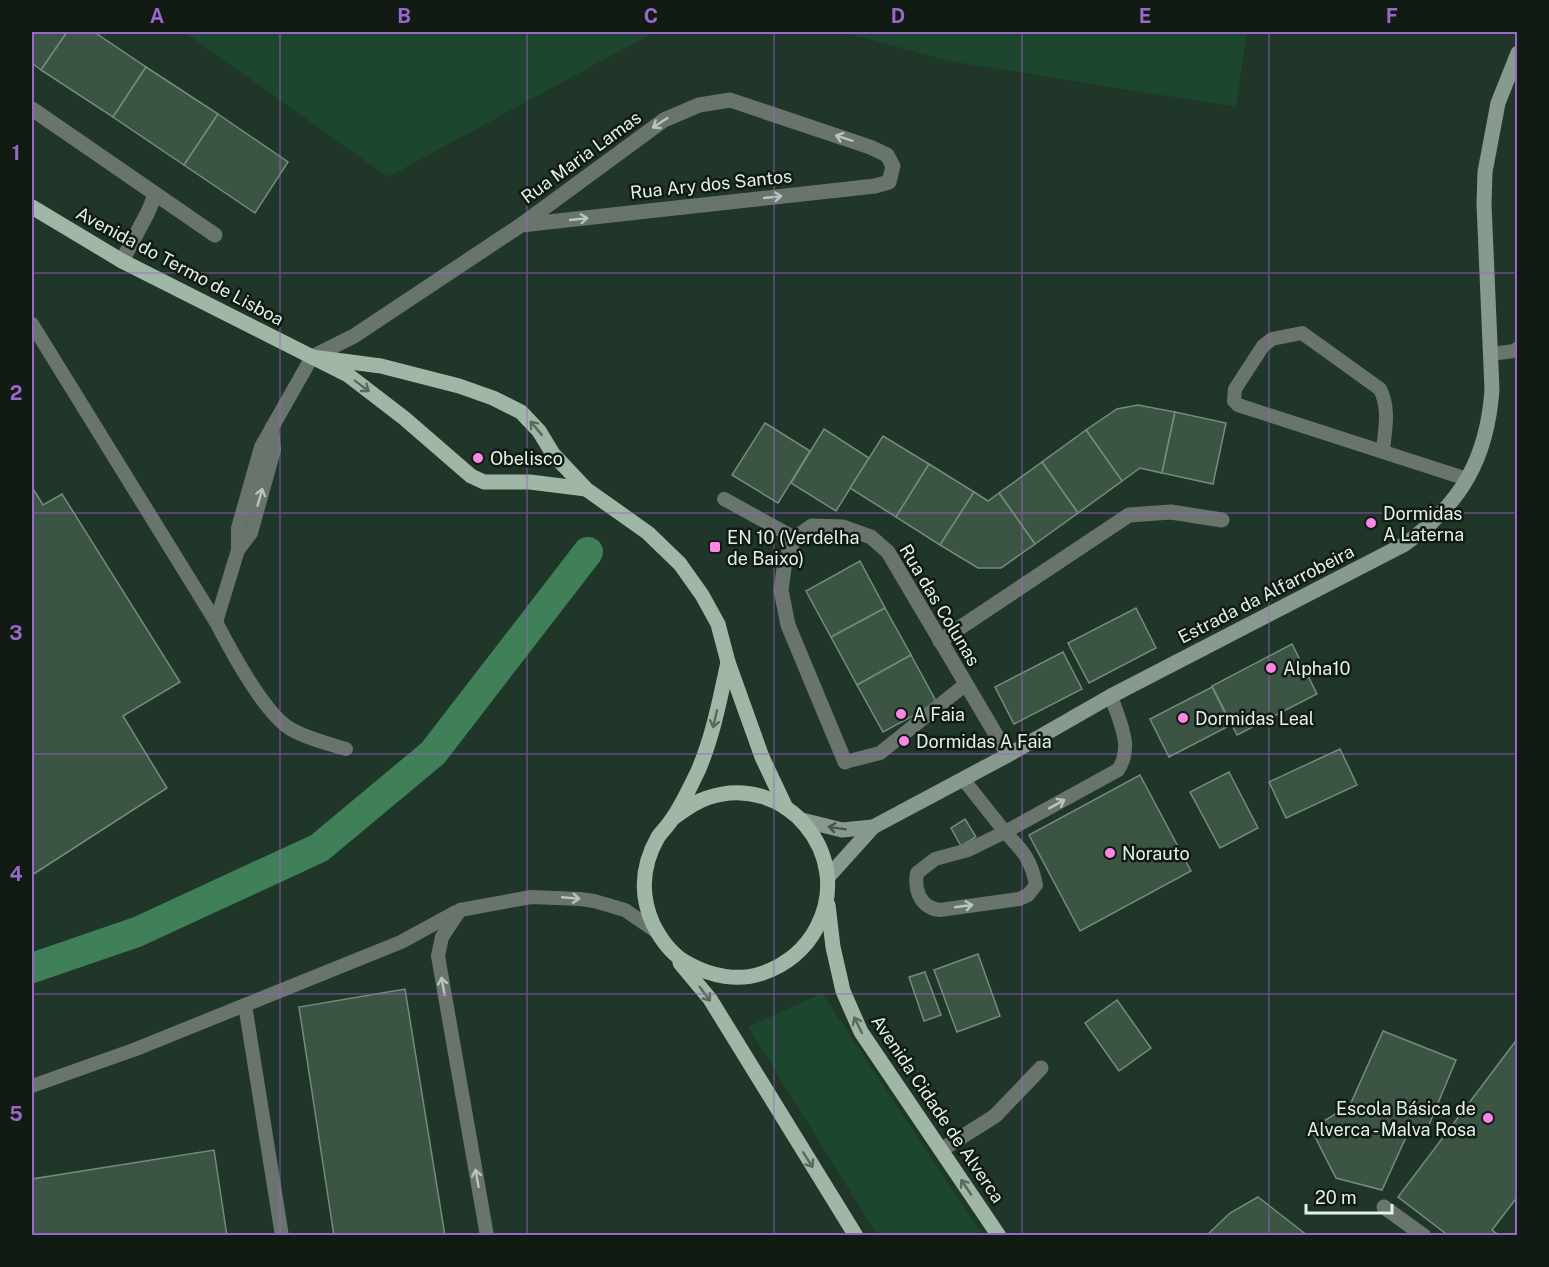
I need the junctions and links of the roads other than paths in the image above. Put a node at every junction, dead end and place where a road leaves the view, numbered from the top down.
1 (1518, 53) edge
2 (32, 109) edge
3 (893, 166) joint
4 (155, 195) junction
5 (32, 207) edge
6 (521, 225) junction
7 (215, 235) dead end
8 (122, 261) junction
9 (32, 324) edge
10 (1518, 348) edge
11 (1491, 354) junction
12 (312, 357) junction
13 (1383, 450) junction
14 (1467, 479) junction
15 (586, 489) junction
16 (724, 499) dead end
17 (1222, 520) dead end
18 (795, 538) junction
19 (216, 622) junction
20 (940, 641) junction
21 (728, 662) junction
22 (966, 684) junction
23 (1111, 696) junction
24 (346, 748) dead end
25 (1008, 755) junction
26 (845, 762) joint
27 (963, 779) junction
28 (786, 808) junction
29 (672, 819) junction
30 (802, 820) junction
31 (873, 827) junction
32 (1005, 832) junction
33 (828, 877) junction
34 (827, 898) junction
35 (460, 910) junction
36 (657, 932) junction
37 (669, 948) junction
38 (245, 1005) junction
39 (1041, 1068) dead end
40 (32, 1086) edge
41 (941, 1150) junction
42 (1384, 1207) dead end
43 (282, 1236) edge
44 (487, 1236) edge
45 (856, 1236) edge
46 (999, 1236) edge
47 (1424, 1236) edge

1 - 11 main road, Estrada da Alfarrobeira
2 - 4 street
6 -> 3 street, Rua Ary dos Santos
3 -> 6 street, Rua Maria Lamas
4 - 7 street
4 - 8 street
5 - 8 main road, Avenida do Termo de Lisboa
6 - 12 street, Rua Maria Lamas
8 - 12 main road, Avenida do Termo de Lisboa
9 - 19 lane
10 - 11 lane
11 - 14 main road, Estrada da Alfarrobeira
12 -> 15 main road, Avenida do Termo de Lisboa
15 -> 12 main road, Avenida do Termo de Lisboa
12 - 19 lane
13 - 13 lane
13 - 14 lane
14 - 23 main road, Estrada da Alfarrobeira
15 - 21 main road, Avenida do Termo de Lisboa
16 - 18 lane
17 - 20 street
18 - 20 street, Rua das Colunas
18 - 26 street
19 - 24 lane
20 - 22 street, Rua das Colunas
21 - 28 main road, Avenida do Termo de Lisboa
21 -> 29 main road
22 - 25 street, Rua das Colunas
22 - 26 lane
23 - 25 main road, Estrada da Alfarrobeira
32 -> 23 lane
25 - 27 main road, Estrada da Alfarrobeira
27 - 31 main road, Estrada da Alfarrobeira
27 - 32 lane
28 - 29 main road
28 - 30 main road
29 - 36 main road
31 -> 30 main road, Estrada da Alfarrobeira
30 - 33 main road
31 - 33 main road, Estrada da Alfarrobeira
32 -> 32 lane
33 - 34 main road
34 - 37 main road
41 -> 34 main road, Avenida Cidade de Alverca
35 -> 36 lane
35 - 38 lane
44 -> 35 lane
36 - 37 main road
37 -> 45 main road
38 - 40 lane
38 - 43 lane
39 - 41 street
46 -> 41 main road, Avenida Cidade de Alverca
42 - 47 street

